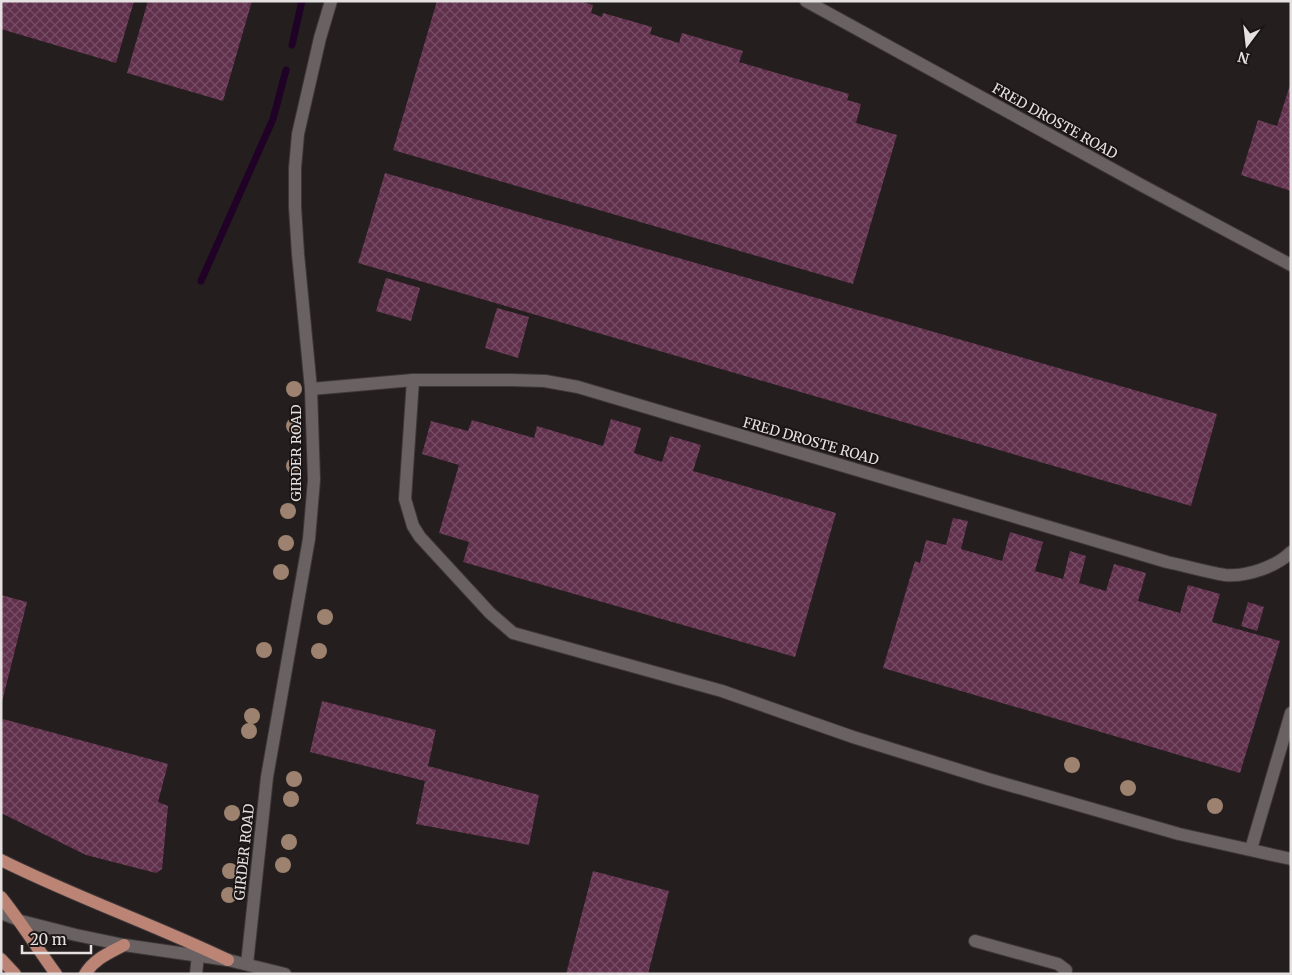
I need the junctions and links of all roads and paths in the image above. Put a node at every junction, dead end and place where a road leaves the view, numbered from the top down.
1 (331, 1) edge
2 (806, 1) edge
3 (1291, 265) edge
4 (413, 380) junction
5 (311, 389) junction
6 (1291, 552) edge
7 (1291, 714) edge
8 (1251, 849) junction
9 (1291, 859) edge
10 (1, 860) edge
11 (1, 897) edge
12 (1, 913) edge
13 (20, 921) junction
14 (975, 941) dead end
15 (124, 945) junction
16 (198, 955) junction
17 (1, 959) edge
18 (228, 960) junction
19 (247, 964) junction
20 (15, 974) edge
21 (56, 974) edge
22 (85, 974) edge
23 (196, 974) edge
24 (285, 974) edge
25 (1065, 974) edge

1 - 5 street, GIRDER ROAD
2 - 3 street, FRED DROSTE ROAD
4 - 5 street, FRED DROSTE ROAD
4 - 6 street, FRED DROSTE ROAD
4 - 8 street
5 - 19 street, GIRDER ROAD
7 - 8 street
8 - 9 street
10 - 18 main road
11 - 13 main road
12 - 13 street
13 - 15 street
13 - 21 main road
14 - 25 street
15 - 16 street
15 - 22 main road
16 - 18 street
16 - 23 street
17 - 20 main road
18 - 19 street
19 - 24 street

